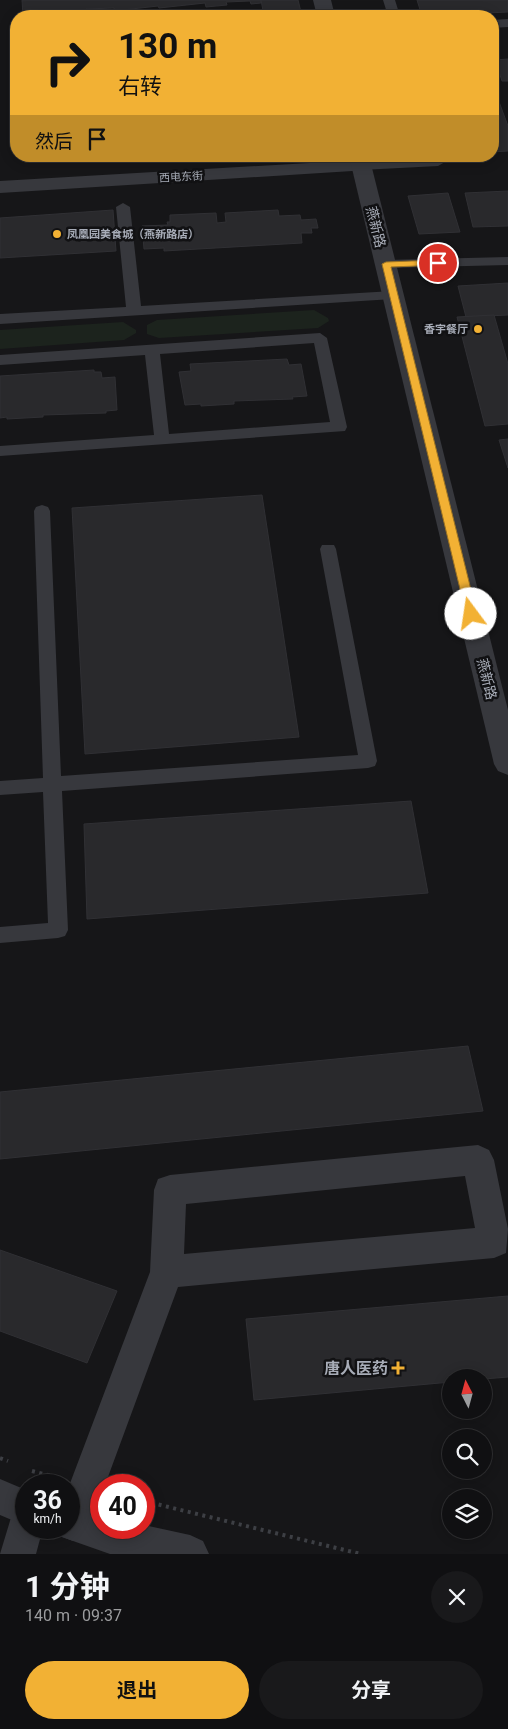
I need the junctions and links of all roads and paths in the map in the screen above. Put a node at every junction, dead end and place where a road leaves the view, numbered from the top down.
1 (346, 162) edge
2 (360, 162) edge
3 (0, 187) edge
4 (122, 207) dead end
5 (508, 261) edge
6 (386, 264) junction
7 (393, 295) junction
8 (134, 310) junction
9 (0, 319) edge
10 (152, 350) junction
11 (0, 360) edge
12 (162, 440) junction
13 (0, 451) edge
14 (42, 510) dead end
15 (328, 549) dead end
16 (508, 764) edge
17 (52, 784) junction
18 (0, 788) edge
19 (0, 935) edge
20 (167, 1272) junction
21 (0, 1458) edge
22 (16, 1465) dead end
23 (24, 1468) dead end
24 (86, 1486) junction
25 (0, 1497) edge
26 (80, 1501) edge
27 (15, 1503) edge
28 (155, 1504) edge
29 (80, 1526) edge
30 (22, 1539) edge
31 (17, 1554) edge
32 (190, 1554) edge
33 (361, 1554) edge

1 - 3 street, 西电东街
2 - 6 street, 燕新路
4 - 8 lane
5 - 6 lane
6 - 7 street, 燕新路
7 - 8 lane
7 - 16 street, 燕新路
8 - 9 lane
10 - 11 lane
10 - 12 lane
10 - 12 lane
12 - 13 lane
14 - 17 lane
15 - 17 lane
17 - 18 lane
17 - 19 lane
20 - 20 street
20 - 24 street
21 - 22 path
23 - 24 path
24 - 26 street
25 - 27 street
28 - 33 path
29 - 32 street
30 - 31 street

